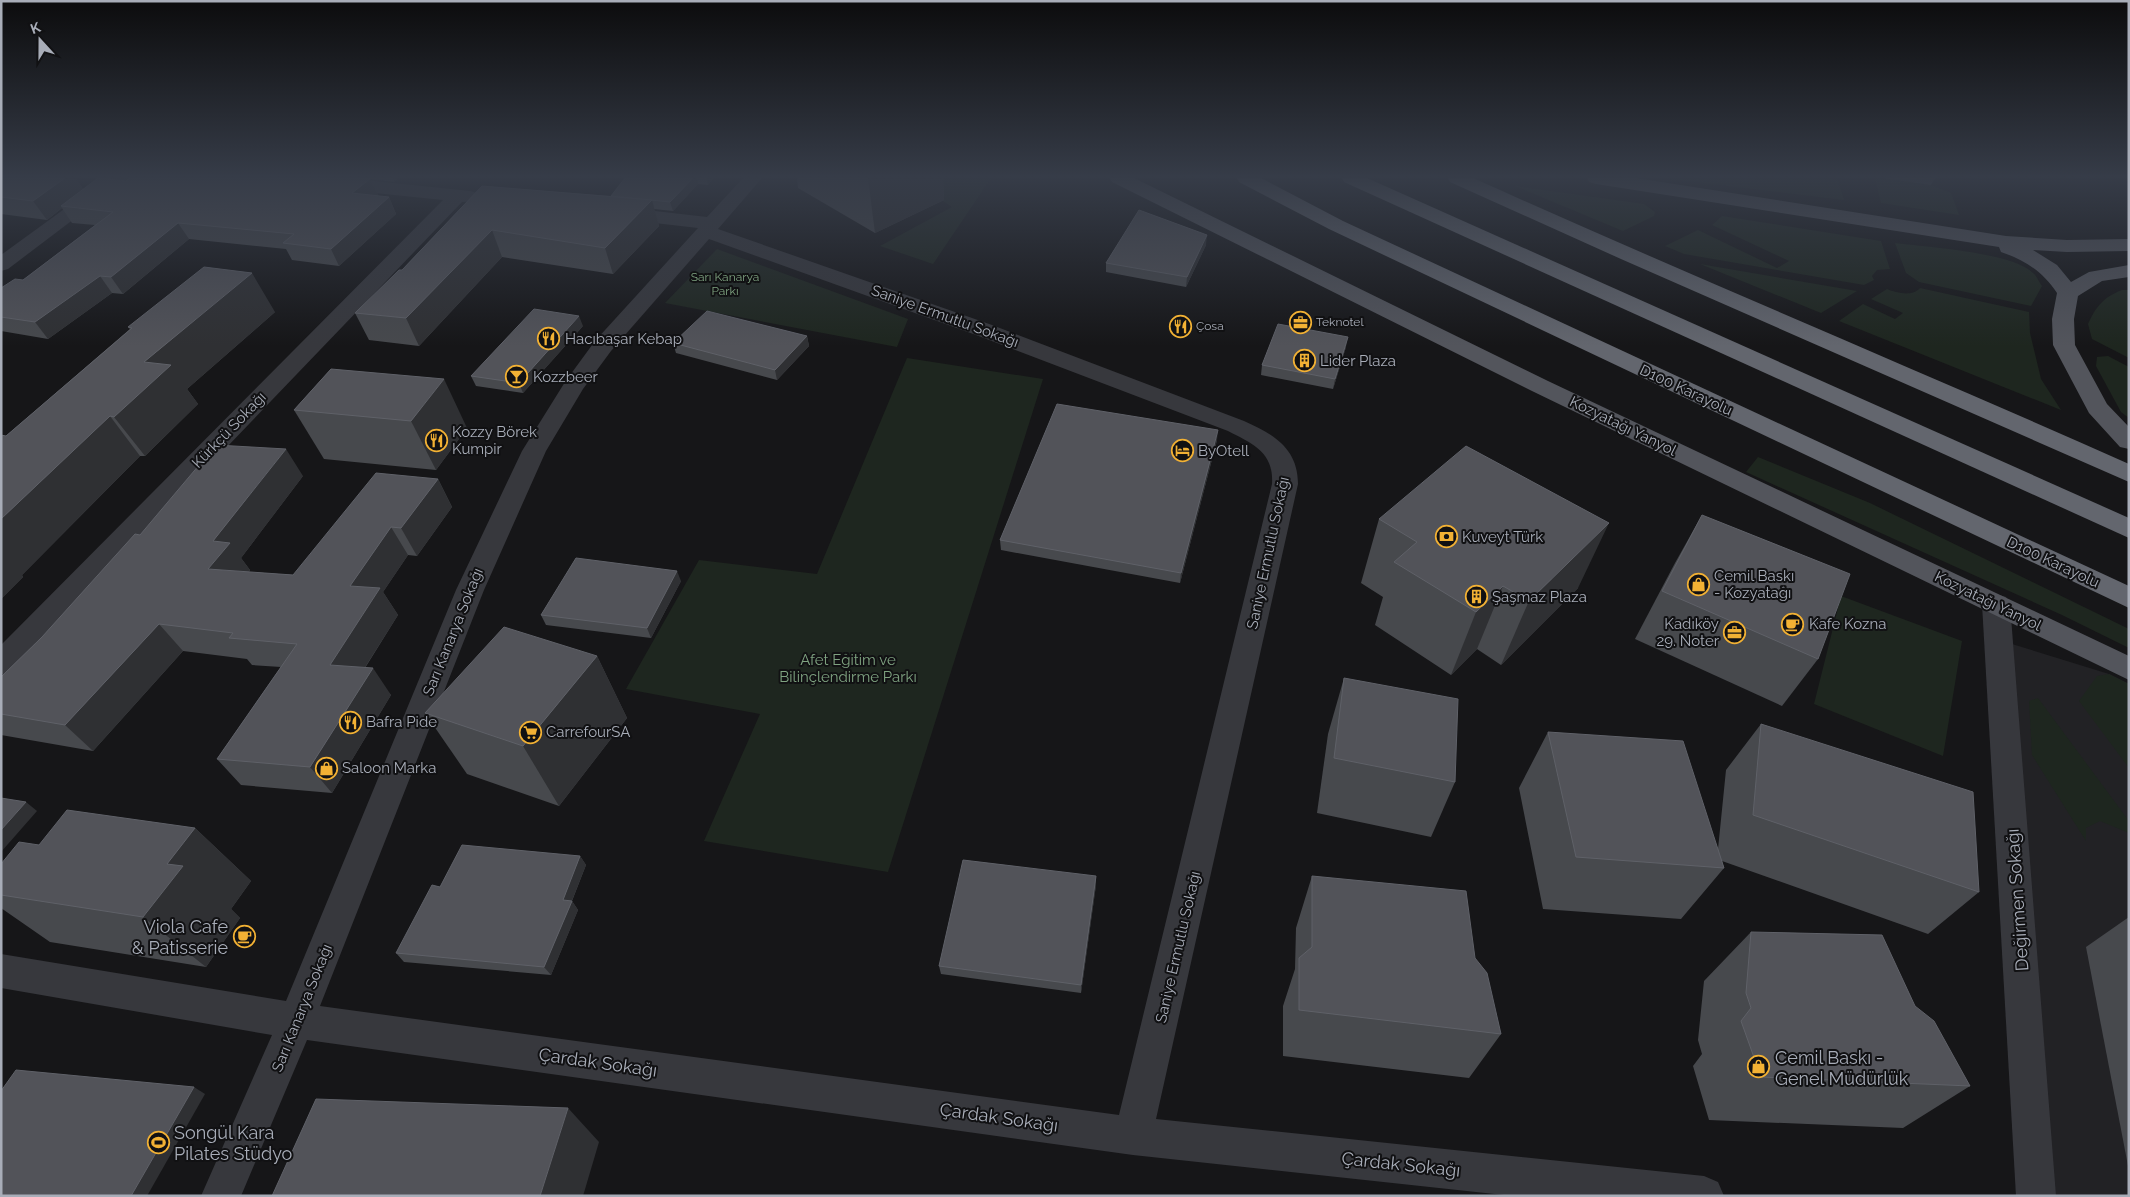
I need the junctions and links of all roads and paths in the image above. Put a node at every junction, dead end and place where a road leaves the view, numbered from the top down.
1 (43, 234) edge
2 (420, 234) edge
3 (703, 234) edge
4 (727, 234) edge
5 (1231, 234) edge
6 (1355, 234) edge
7 (1475, 234) edge
8 (1581, 234) edge
9 (1955, 234) edge
10 (1962, 235) junction
11 (2129, 246) edge
12 (1, 265) edge
13 (2129, 271) edge
14 (2068, 293) junction
15 (2129, 441) edge
16 (2129, 474) edge
17 (2129, 529) edge
18 (2129, 598) edge
19 (1996, 604) junction
20 (1, 664) edge
21 (2129, 669) edge
22 (1, 971) edge
23 (296, 1021) junction
24 (1134, 1136) junction
25 (221, 1196) edge
26 (1704, 1196) edge
27 (2036, 1196) edge

1 - 12 street
2 - 20 street, Kürkçü Sokağı
3 - 23 street, Sarı Kanarya Sokağı
4 - 24 street, Saniye Ermutlu Sokağı
5 - 19 main road, Kozyatağı Yanyol
6 - 18 highway, D100 Karayolu
7 - 17 highway
8 - 16 highway
9 - 10 main road
10 - 11 main road
10 - 14 main road
13 - 14 main road
14 - 15 main road
19 - 21 main road, Kozyatağı Yanyol
19 - 27 street, Değirmen Sokağı
22 - 23 street, Çardak Sokağı
23 - 24 street, Çardak Sokağı
23 - 25 street, Sarı Kanarya Sokağı
24 - 26 street, Çardak Sokağı

